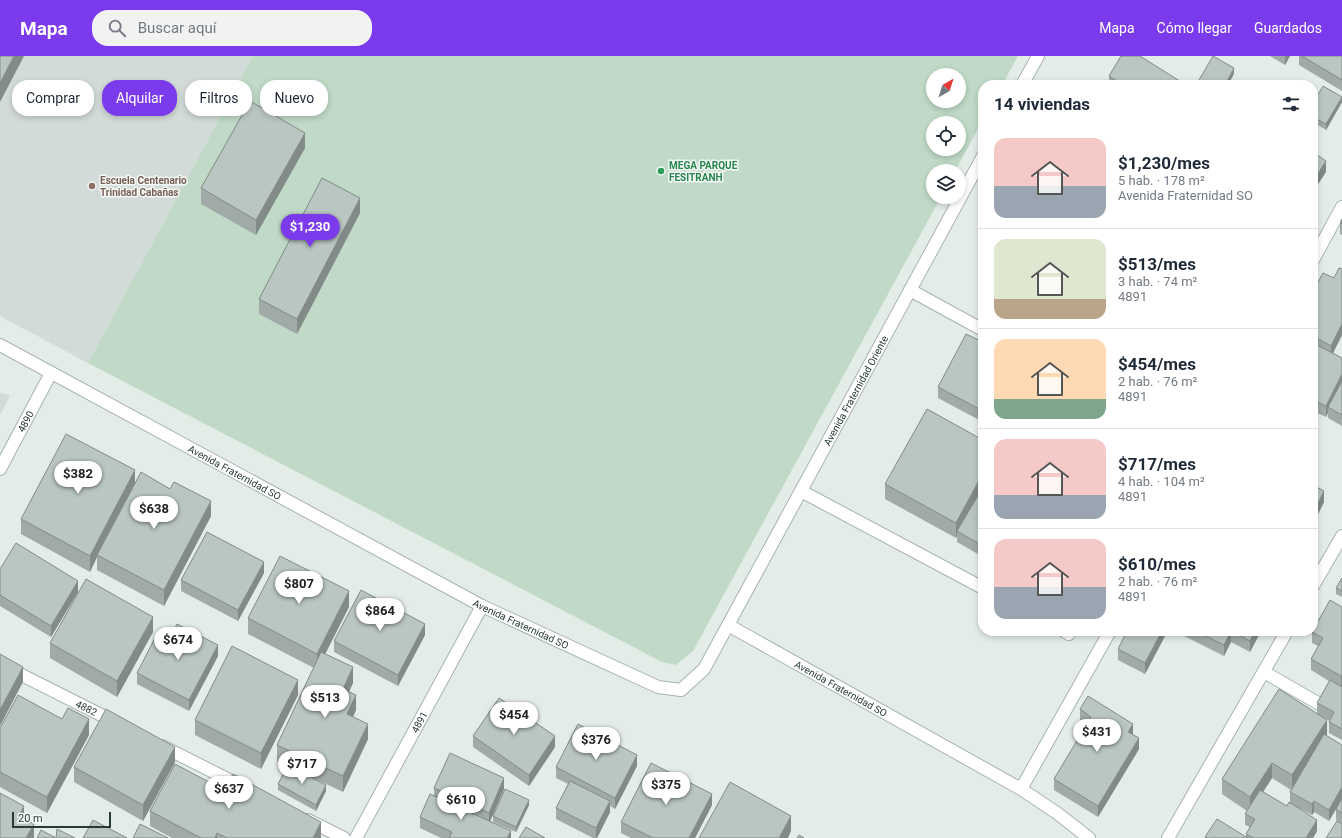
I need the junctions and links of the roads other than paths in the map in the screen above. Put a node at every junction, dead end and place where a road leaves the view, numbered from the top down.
1 (1038, 56) edge
2 (1025, 80) edge
3 (978, 165) edge
4 (1342, 207) edge
5 (1318, 251) edge
6 (910, 290) junction
7 (978, 327) edge
8 (0, 346) edge
9 (51, 373) junction
10 (0, 469) edge
11 (801, 491) junction
12 (1342, 536) edge
13 (1318, 577) edge
14 (978, 585) edge
15 (482, 606) junction
16 (728, 625) junction
17 (1107, 636) edge
18 (1284, 636) edge
19 (0, 664) edge
20 (1264, 672) junction
21 (1342, 717) edge
22 (126, 728) edge
23 (154, 742) edge
24 (1022, 789) junction
25 (253, 792) edge
26 (295, 813) edge
27 (344, 838) edge
28 (356, 838) edge
29 (1089, 838) edge
30 (1168, 838) edge

1 - 2 street
3 - 6 street, Avenida Fraternidad Oriente
4 - 5 street
6 - 7 street
6 - 11 street, Avenida Fraternidad Oriente
8 - 9 street, Avenida Fraternidad SO
9 - 10 street, 4890
9 - 15 street, Avenida Fraternidad SO
11 - 14 street
11 - 16 street, Avenida Fraternidad Oriente
12 - 13 street
15 - 16 street, Avenida Fraternidad SO
15 - 28 street, 4891
16 - 24 street, Avenida Fraternidad SO
17 - 24 street
18 - 20 street
19 - 22 street, 4882
20 - 21 street
20 - 30 street
23 - 25 street
24 - 29 street, Avenida Fraternidad SO
26 - 27 street

